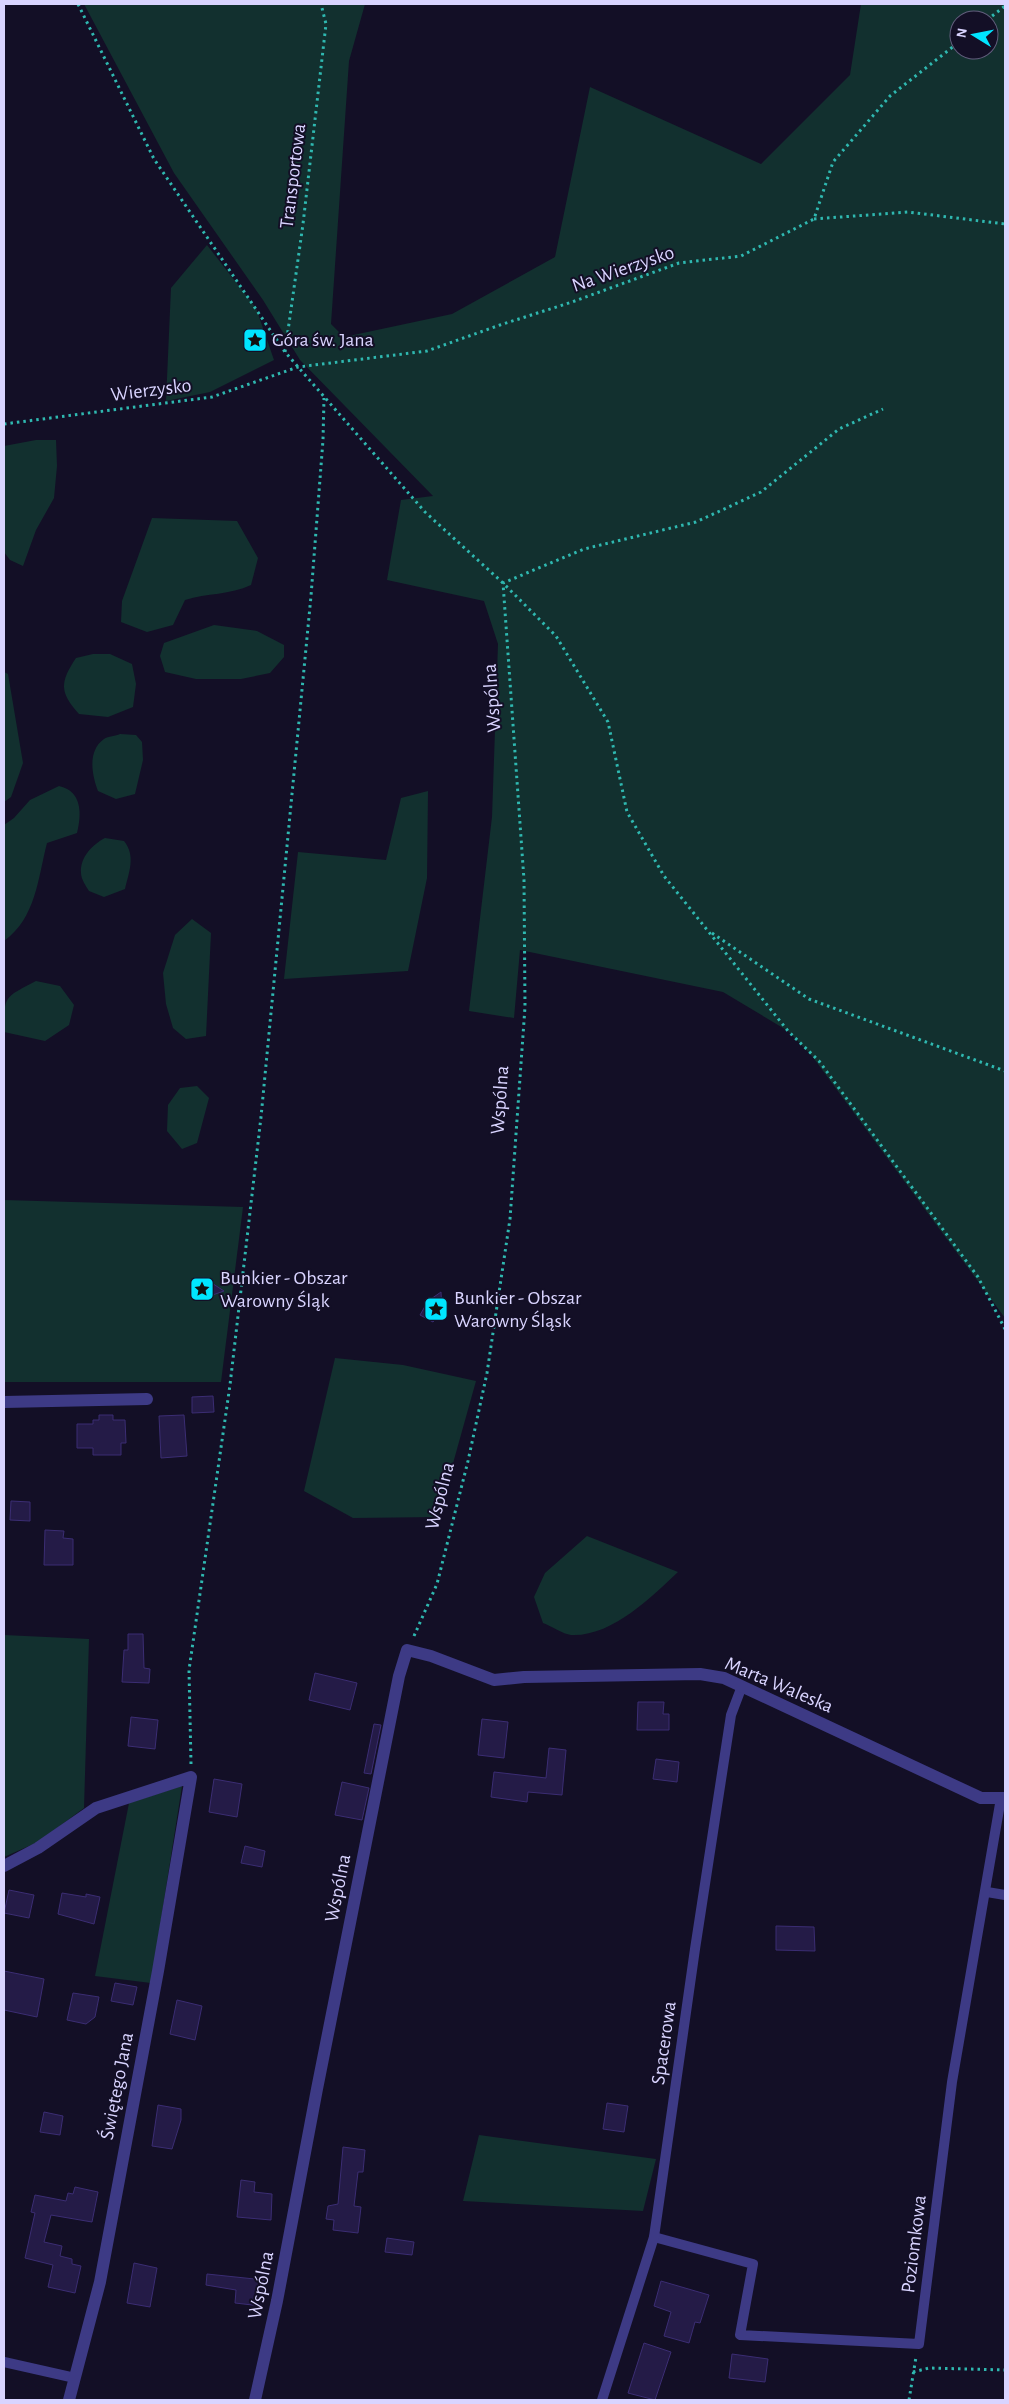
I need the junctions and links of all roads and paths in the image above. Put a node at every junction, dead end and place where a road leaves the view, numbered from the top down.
1 (78, 4) edge
2 (321, 4) edge
3 (949, 50) edge
4 (814, 219) junction
5 (1005, 224) edge
6 (285, 352) junction
7 (298, 367) junction
8 (324, 398) junction
9 (883, 409) dead end
10 (4, 424) edge
11 (503, 583) junction
12 (708, 930) junction
13 (1005, 1071) edge
14 (1005, 1329) edge
15 (146, 1399) dead end
16 (4, 1402) edge
17 (408, 1650) junction
18 (742, 1686) junction
19 (191, 1777) junction
20 (1003, 1798) edge
21 (4, 1866) edge
22 (987, 1892) junction
23 (1005, 1895) edge
24 (654, 2237) junction
25 (920, 2344) junction
26 (4, 2362) edge
27 (1005, 2370) edge
28 (913, 2372) junction
29 (75, 2378) junction
30 (69, 2400) edge
31 (255, 2400) edge
32 (602, 2400) edge
33 (909, 2400) edge

1 - 6 path
2 - 6 path, Transportowa
3 - 4 path
4 - 5 path
4 - 7 path, Na Wierzysko
6 - 7 path
7 - 8 path
7 - 10 path, Wierzysko
8 - 11 path
8 - 19 path
9 - 11 path
11 - 12 path
11 - 17 path, Wspólna
12 - 13 path
12 - 14 path
15 - 16 street
17 - 18 street, Marta Waleska
17 - 31 street, Wspólna
18 - 20 street, Marta Waleska
18 - 24 lane, Spacerowa
19 - 21 street
19 - 29 street, Świętego Jana
20 - 22 lane, Poziomkowa
22 - 23 lane
22 - 25 lane, Poziomkowa
24 - 25 lane
24 - 32 lane, Spacerowa
25 - 28 path
26 - 29 lane
27 - 28 path
28 - 33 path
29 - 30 street, Świętego Jana

